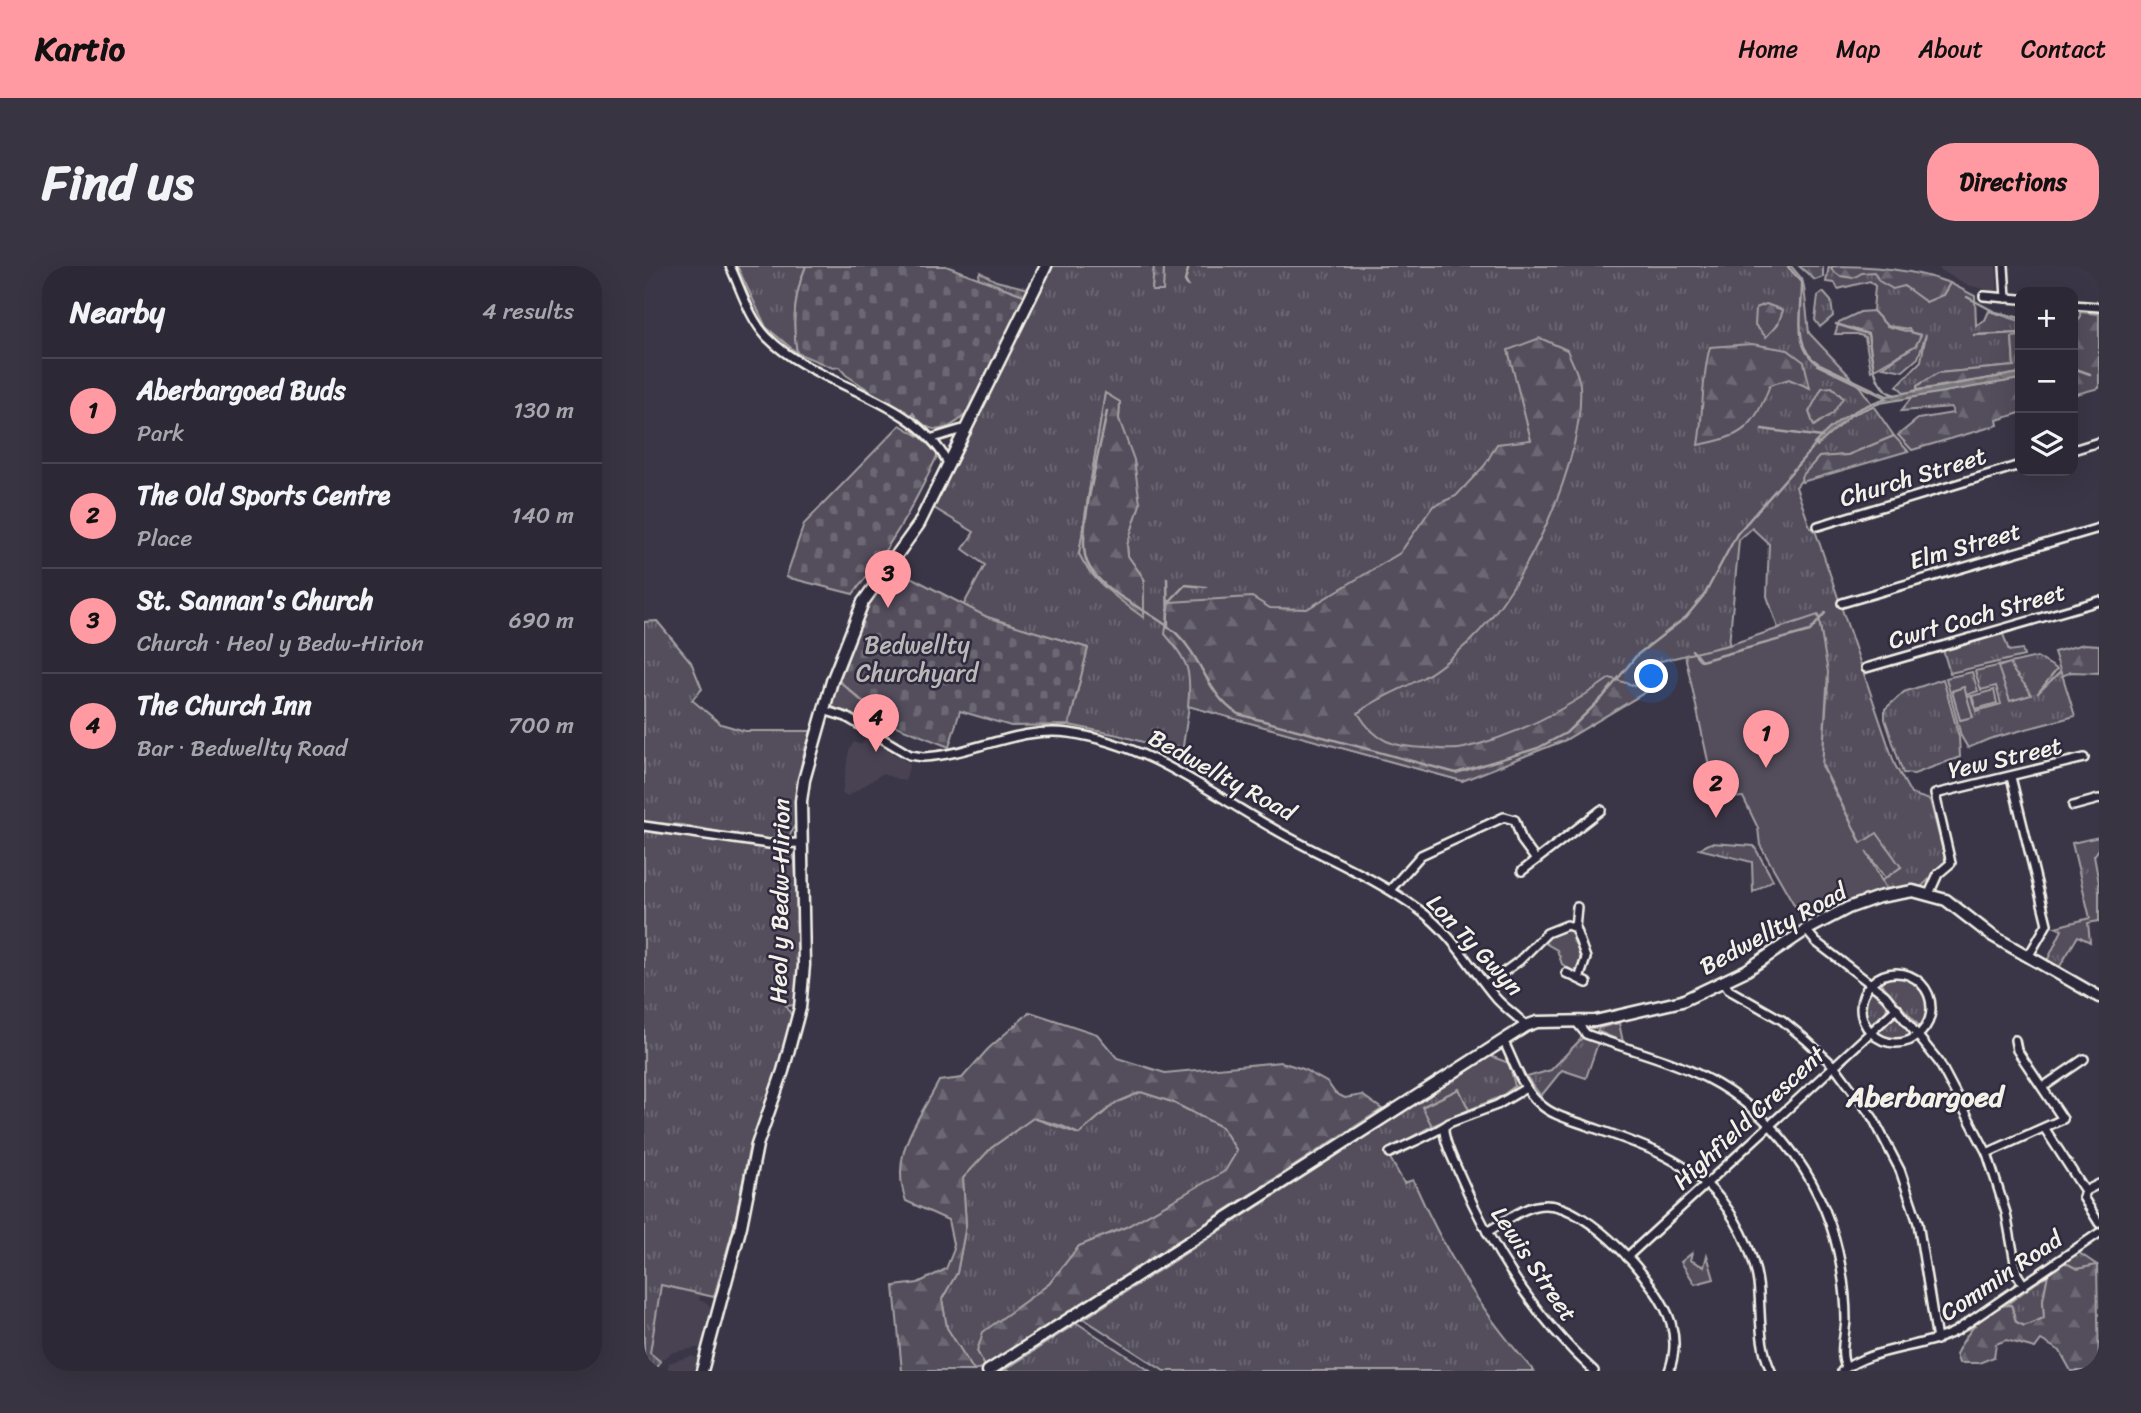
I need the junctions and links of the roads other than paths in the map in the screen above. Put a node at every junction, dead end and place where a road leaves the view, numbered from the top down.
1 (730, 266) edge
2 (1046, 266) edge
3 (2004, 266) edge
4 (1984, 296) dead end
5 (2006, 298) junction
6 (2015, 299) edge
7 (2078, 305) edge
8 (2099, 307) edge
9 (965, 428) junction
10 (933, 438) junction
11 (2099, 442) edge
12 (2078, 448) edge
13 (948, 463) junction
14 (2015, 467) edge
15 (1818, 526) dead end
16 (2099, 528) edge
17 (2099, 601) edge
18 (1842, 603) dead end
19 (1866, 668) dead end
20 (823, 710) junction
21 (2084, 758) dead end
22 (2011, 777) junction
23 (2099, 799) edge
24 (2073, 806) dead end
25 (1601, 810) dead end
26 (644, 827) edge
27 (800, 843) junction
28 (1536, 860) junction
29 (1357, 871) joint
30 (1522, 871) dead end
31 (1390, 890) junction
32 (1929, 894) junction
33 (1577, 907) dead end
34 (1575, 928) junction
35 (1806, 930) junction
36 (2028, 957) junction
37 (1566, 973) dead end
38 (1578, 979) junction
39 (1724, 982) junction
40 (1587, 983) dead end
41 (1872, 983) junction
42 (1486, 985) junction
43 (2099, 997) edge
44 (1897, 1008) junction
45 (1577, 1023) junction
46 (1526, 1026) junction
47 (1869, 1032) junction
48 (1919, 1034) junction
49 (1503, 1040) junction
50 (2015, 1040) dead end
51 (1834, 1066) junction
52 (2083, 1072) dead end
53 (2043, 1087) junction
54 (1526, 1088) junction
55 (1770, 1125) junction
56 (1444, 1129) junction
57 (2045, 1129) junction
58 (1390, 1153) dead end
59 (1987, 1153) junction
60 (1706, 1184) junction
61 (2099, 1184) edge
62 (2085, 1191) junction
63 (2099, 1223) edge
64 (1487, 1232) junction
65 (2099, 1233) edge
66 (1627, 1257) junction
67 (2024, 1285) junction
68 (1937, 1340) junction
69 (1844, 1369) edge
70 (702, 1371) edge
71 (988, 1371) edge
72 (1594, 1371) edge
73 (1669, 1371) edge
74 (1771, 1371) edge

1 - 10 street
2 - 9 main road, Heol y Bedw-Hirion
3 - 5 street
4 - 5 street
5 - 6 street
7 - 8 street
9 - 10 street
9 - 13 main road, Heol y Bedw-Hirion
10 - 13 street
11 - 12 street
13 - 20 main road, Heol y Bedw-Hirion
14 - 15 street, Church Street
16 - 18 street, Elm Street
17 - 19 street, Cwrt Coch Street
20 - 27 main road, Heol y Bedw-Hirion
20 - 29 street, Bedwellty Road
21 - 22 street, Yew Street
22 - 32 street, Yew Street
22 - 36 street
23 - 24 street
25 - 28 street
26 - 27 street
27 - 70 main road, Heol y Bedw-Hirion
28 - 30 street
28 - 31 street
29 - 31 street, Lon Ty Gwyn
31 - 42 street, Lon Ty Gwyn
32 - 35 main road, Bedwellty Road
32 - 36 main road, Bedwellty Road
33 - 34 street
34 - 38 street
34 - 42 street
35 - 39 main road, Bedwellty Road
35 - 41 street
36 - 43 main road, Bedwellty Road
37 - 38 street
38 - 40 street
39 - 45 main road, Bedwellty Road
39 - 51 street
41 - 44 street
41 - 47 street
41 - 48 street
42 - 46 street, Lon Ty Gwyn
44 - 47 street, Highfield Crescent
44 - 48 street
45 - 46 main road, Bedwellty Road
45 - 55 street
46 - 49 main road
47 - 48 street
47 - 51 street, Highfield Crescent
48 - 59 street
49 - 54 street
49 - 71 main road
50 - 53 street
51 - 55 street, Highfield Crescent
51 - 68 street
52 - 53 street
53 - 57 street
54 - 56 street
54 - 60 street
55 - 60 street, Highfield Crescent
55 - 69 street
56 - 58 street
56 - 64 street, Lewis Street
57 - 59 street
57 - 62 street
59 - 67 street
60 - 66 street, Highfield Crescent
60 - 74 street
61 - 62 street
62 - 63 street
64 - 66 street
64 - 72 street, Lewis Street
65 - 67 street, Commin Road
66 - 73 street
67 - 68 street, Commin Road
68 - 69 street, Commin Road

